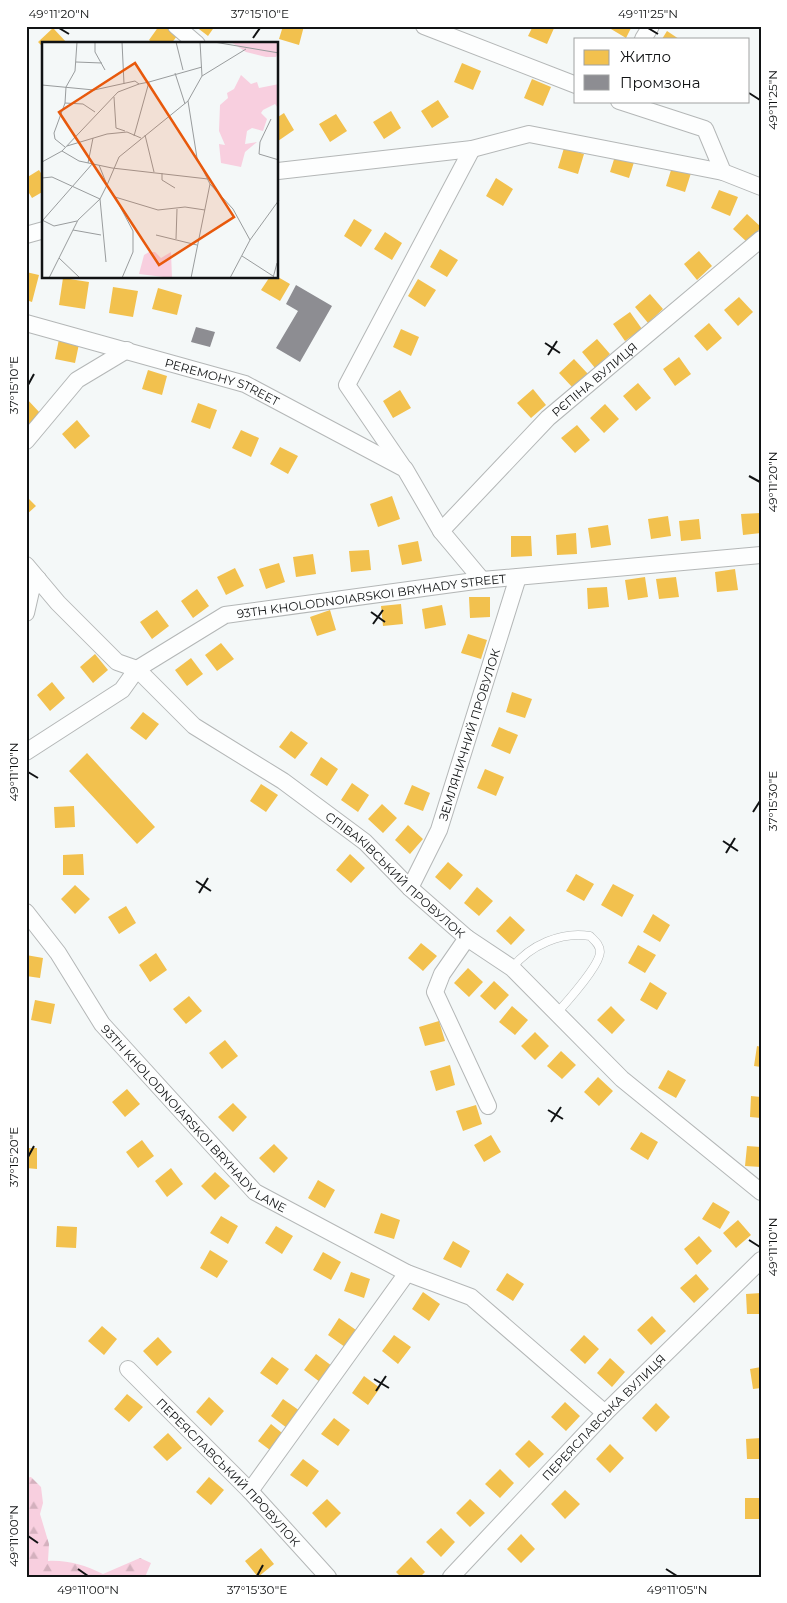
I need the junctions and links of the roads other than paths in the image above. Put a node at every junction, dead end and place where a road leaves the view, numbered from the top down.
1 (176, 26) edge
2 (424, 26) edge
3 (651, 26) edge
4 (644, 38) edge
5 (195, 42) edge
6 (574, 84) edge
7 (622, 102) edge
8 (472, 149) junction
9 (279, 171) edge
10 (723, 172) junction
11 (761, 187) edge
12 (42, 231) edge
13 (26, 235) edge
14 (761, 239) edge
15 (26, 323) edge
16 (126, 350) junction
17 (26, 441) edge
18 (405, 469) junction
19 (441, 531) junction
20 (761, 555) edge
21 (26, 565) edge
22 (518, 576) junction
23 (38, 579) junction
24 (482, 580) junction
25 (26, 614) edge
26 (137, 669) junction
27 (26, 752) edge
28 (410, 888) junction
29 (26, 912) edge
30 (467, 938) junction
31 (512, 968) junction
32 (556, 1014) junction
33 (488, 1106) dead end
34 (761, 1192) edge
35 (761, 1260) edge
36 (407, 1273) junction
37 (128, 1369) dead end
38 (605, 1413) junction
39 (250, 1491) junction
40 (328, 1577) edge
41 (451, 1577) edge

1 - 5 street
2 - 6 street
3 - 4 street
7 - 10 street
8 - 9 street
8 - 10 street
8 - 18 street
10 - 11 street
12 - 13 street
14 - 19 street, РЄПІНА ВУЛИЦЯ
15 - 16 street, PEREMOHY STREET
16 - 17 street
16 - 18 street, PEREMOHY STREET
18 - 19 street
19 - 24 street
20 - 22 street, 93TH KHOLODNOIARSKOI BRYHADY STREET
21 - 23 street, СПІВАКІВСЬКИЙ ПРОВУЛОК
22 - 24 street, 93TH KHOLODNOIARSKOI BRYHADY STREET
22 - 28 street, ЗЕМЛЯНИЧНИЙ ПРОВУЛОК
23 - 25 street
23 - 26 street, СПІВАКІВСЬКИЙ ПРОВУЛОК
24 - 26 street, 93TH KHOLODNOIARSKOI BRYHADY STREET
26 - 27 street, 93TH KHOLODNOIARSKOI BRYHADY STREET
26 - 28 street, СПІВАКІВСЬКИЙ ПРОВУЛОК
28 - 30 street, СПІВАКІВСЬКИЙ ПРОВУЛОК
29 - 36 street, 93TH KHOLODNOIARSKOI BRYHADY LANE
30 - 31 street, СПІВАКІВСЬКИЙ ПРОВУЛОК
30 - 33 street
31 - 32 street, СПІВАКІВСЬКИЙ ПРОВУЛОК
31 - 32 lane
32 - 34 street, СПІВАКІВСЬКИЙ ПРОВУЛОК
35 - 38 street, ПЕРЕЯСЛАВСЬКА ВУЛИЦЯ
36 - 38 street, 93TH KHOLODNOIARSKOI BRYHADY LANE
36 - 39 street
37 - 39 street, ПЕРЕЯСЛАВСЬКИЙ ПРОВУЛОК
38 - 41 street, ПЕРЕЯСЛАВСЬКА ВУЛИЦЯ
39 - 40 street, ПЕРЕЯСЛАВСЬКИЙ ПРОВУЛОК

